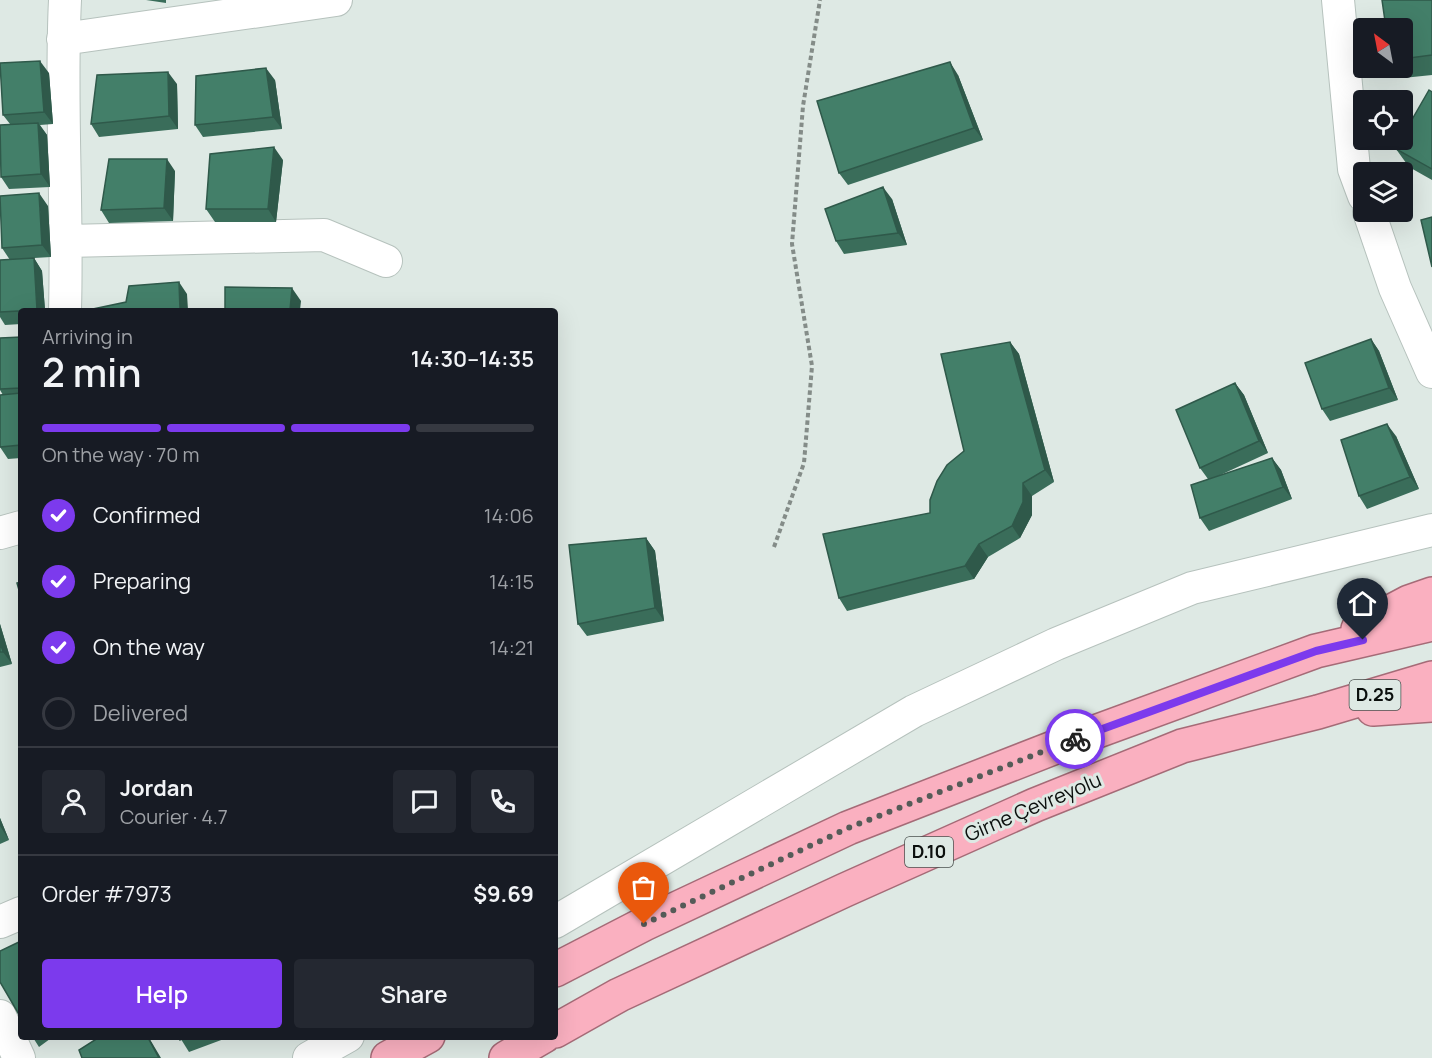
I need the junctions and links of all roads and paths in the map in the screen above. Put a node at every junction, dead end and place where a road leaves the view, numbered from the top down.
1 (65, 0) edge
2 (336, 0) edge
3 (820, 0) edge
4 (1338, 0) edge
5 (63, 39) junction
6 (1353, 162) edge
7 (1372, 222) edge
8 (67, 240) junction
9 (386, 261) dead end
10 (65, 308) edge
11 (1424, 330) edge
12 (1432, 372) edge
13 (18, 527) edge
14 (1432, 530) edge
15 (0, 532) edge
16 (774, 547) dead end
17 (1432, 594) edge
18 (1432, 624) edge
19 (1316, 651) junction
20 (1432, 678) edge
21 (1432, 705) edge
22 (1318, 712) junction
23 (18, 914) edge
24 (558, 920) edge
25 (0, 922) edge
26 (558, 968) edge
27 (0, 1016) edge
28 (558, 1029) edge
29 (341, 1040) edge
30 (421, 1040) edge
31 (537, 1040) edge
32 (18, 1058) edge
33 (309, 1058) edge
34 (388, 1058) edge
35 (506, 1058) edge

1 - 5 street
2 - 5 street
3 - 16 path
4 - 6 street
5 - 8 street
7 - 11 street
8 - 9 street
8 - 10 street
11 - 12 street
13 - 15 street
14 - 24 street
17 - 19 highway, D.10
18 - 19 highway
19 - 26 highway, D.10
20 - 22 highway, Girne Çevreyolu / D.25
21 - 22 highway, D.10
22 - 28 highway, Girne Çevreyolu / D.10
23 - 25 street
27 - 32 street
29 - 33 street
30 - 34 highway
31 - 35 highway

